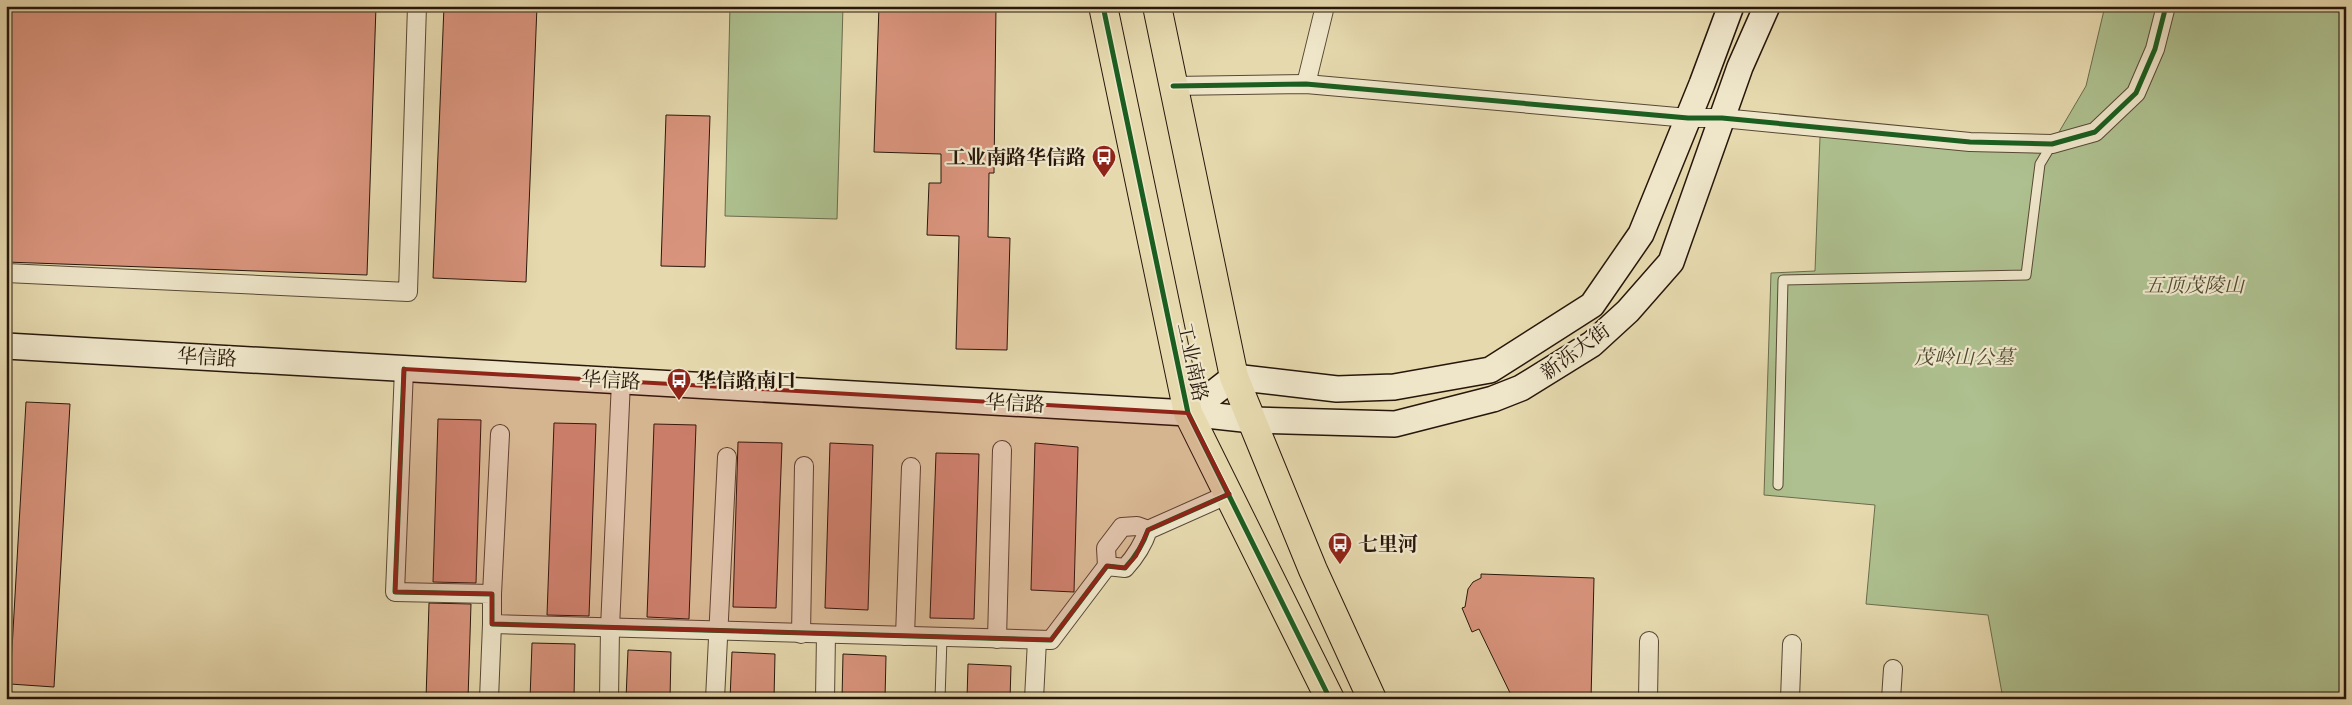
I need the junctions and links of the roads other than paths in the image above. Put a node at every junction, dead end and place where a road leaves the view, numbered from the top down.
1 (417, 6) edge
2 (1103, 6) edge
3 (1157, 6) edge
4 (1325, 6) edge
5 (1730, 6) edge
6 (1768, 6) edge
7 (2166, 6) edge
8 (1306, 84) junction
9 (1173, 86) junction
10 (1688, 118) junction
11 (1722, 118) junction
12 (2052, 144) junction
13 (6, 273) edge
14 (6, 346) edge
15 (404, 369) junction
16 (1234, 377) junction
17 (622, 381) junction
18 (1188, 413) junction
19 (1252, 420) junction
20 (500, 434) dead end
21 (1002, 450) dead end
22 (727, 457) dead end
23 (804, 466) dead end
24 (912, 466) dead end
25 (1778, 485) dead end
26 (1229, 494) junction
27 (1148, 530) junction
28 (1107, 566) junction
29 (492, 594) junction
30 (492, 624) junction
31 (610, 628) junction
32 (718, 631) junction
33 (801, 634) junction
34 (826, 634) junction
35 (905, 636) junction
36 (942, 638) junction
37 (997, 639) junction
38 (1037, 640) junction
39 (1649, 641) dead end
40 (1792, 644) dead end
41 (1893, 669) dead end
42 (489, 699) edge
43 (609, 699) edge
44 (715, 699) edge
45 (825, 699) edge
46 (940, 699) edge
47 (1034, 699) edge
48 (1330, 699) edge
49 (1372, 699) edge
50 (1648, 699) edge
51 (1790, 699) edge
52 (1891, 699) edge

1 - 13 street
2 - 18 main road, 工业南路
3 - 9 main road, 工业南路
4 - 8 street
5 - 10 main road, 新泺大街
6 - 11 main road, 新泺大街
7 - 12 street
8 - 9 street
8 - 10 street
9 - 16 main road, 工业南路
10 - 11 street
10 - 16 main road, 新泺大街
11 - 12 street
11 - 19 main road, 新泺大街
12 - 25 lane
14 - 15 main road, 华信路
15 - 17 main road, 华信路
15 - 29 street
16 - 18 main road
16 - 19 main road, 工业南路
17 - 18 main road, 华信路
17 - 31 street
18 - 19 main road, 新泺大街
18 - 26 main road, 工业南路
19 - 49 main road, 工业南路
20 - 29 street
21 - 37 street
22 - 32 street
23 - 33 street
24 - 35 street
26 - 27 street
26 - 48 main road, 工业南路
27 - 28 street
27 - 28 street
28 - 38 street
29 - 30 street
30 - 31 street
30 - 42 street
31 - 32 street
31 - 43 street
32 - 33 street
32 - 44 street
33 - 34 street
34 - 35 street
34 - 45 street
35 - 36 street
36 - 37 street
36 - 46 lane
37 - 38 street
38 - 47 street
39 - 50 street
40 - 51 street
41 - 52 street

